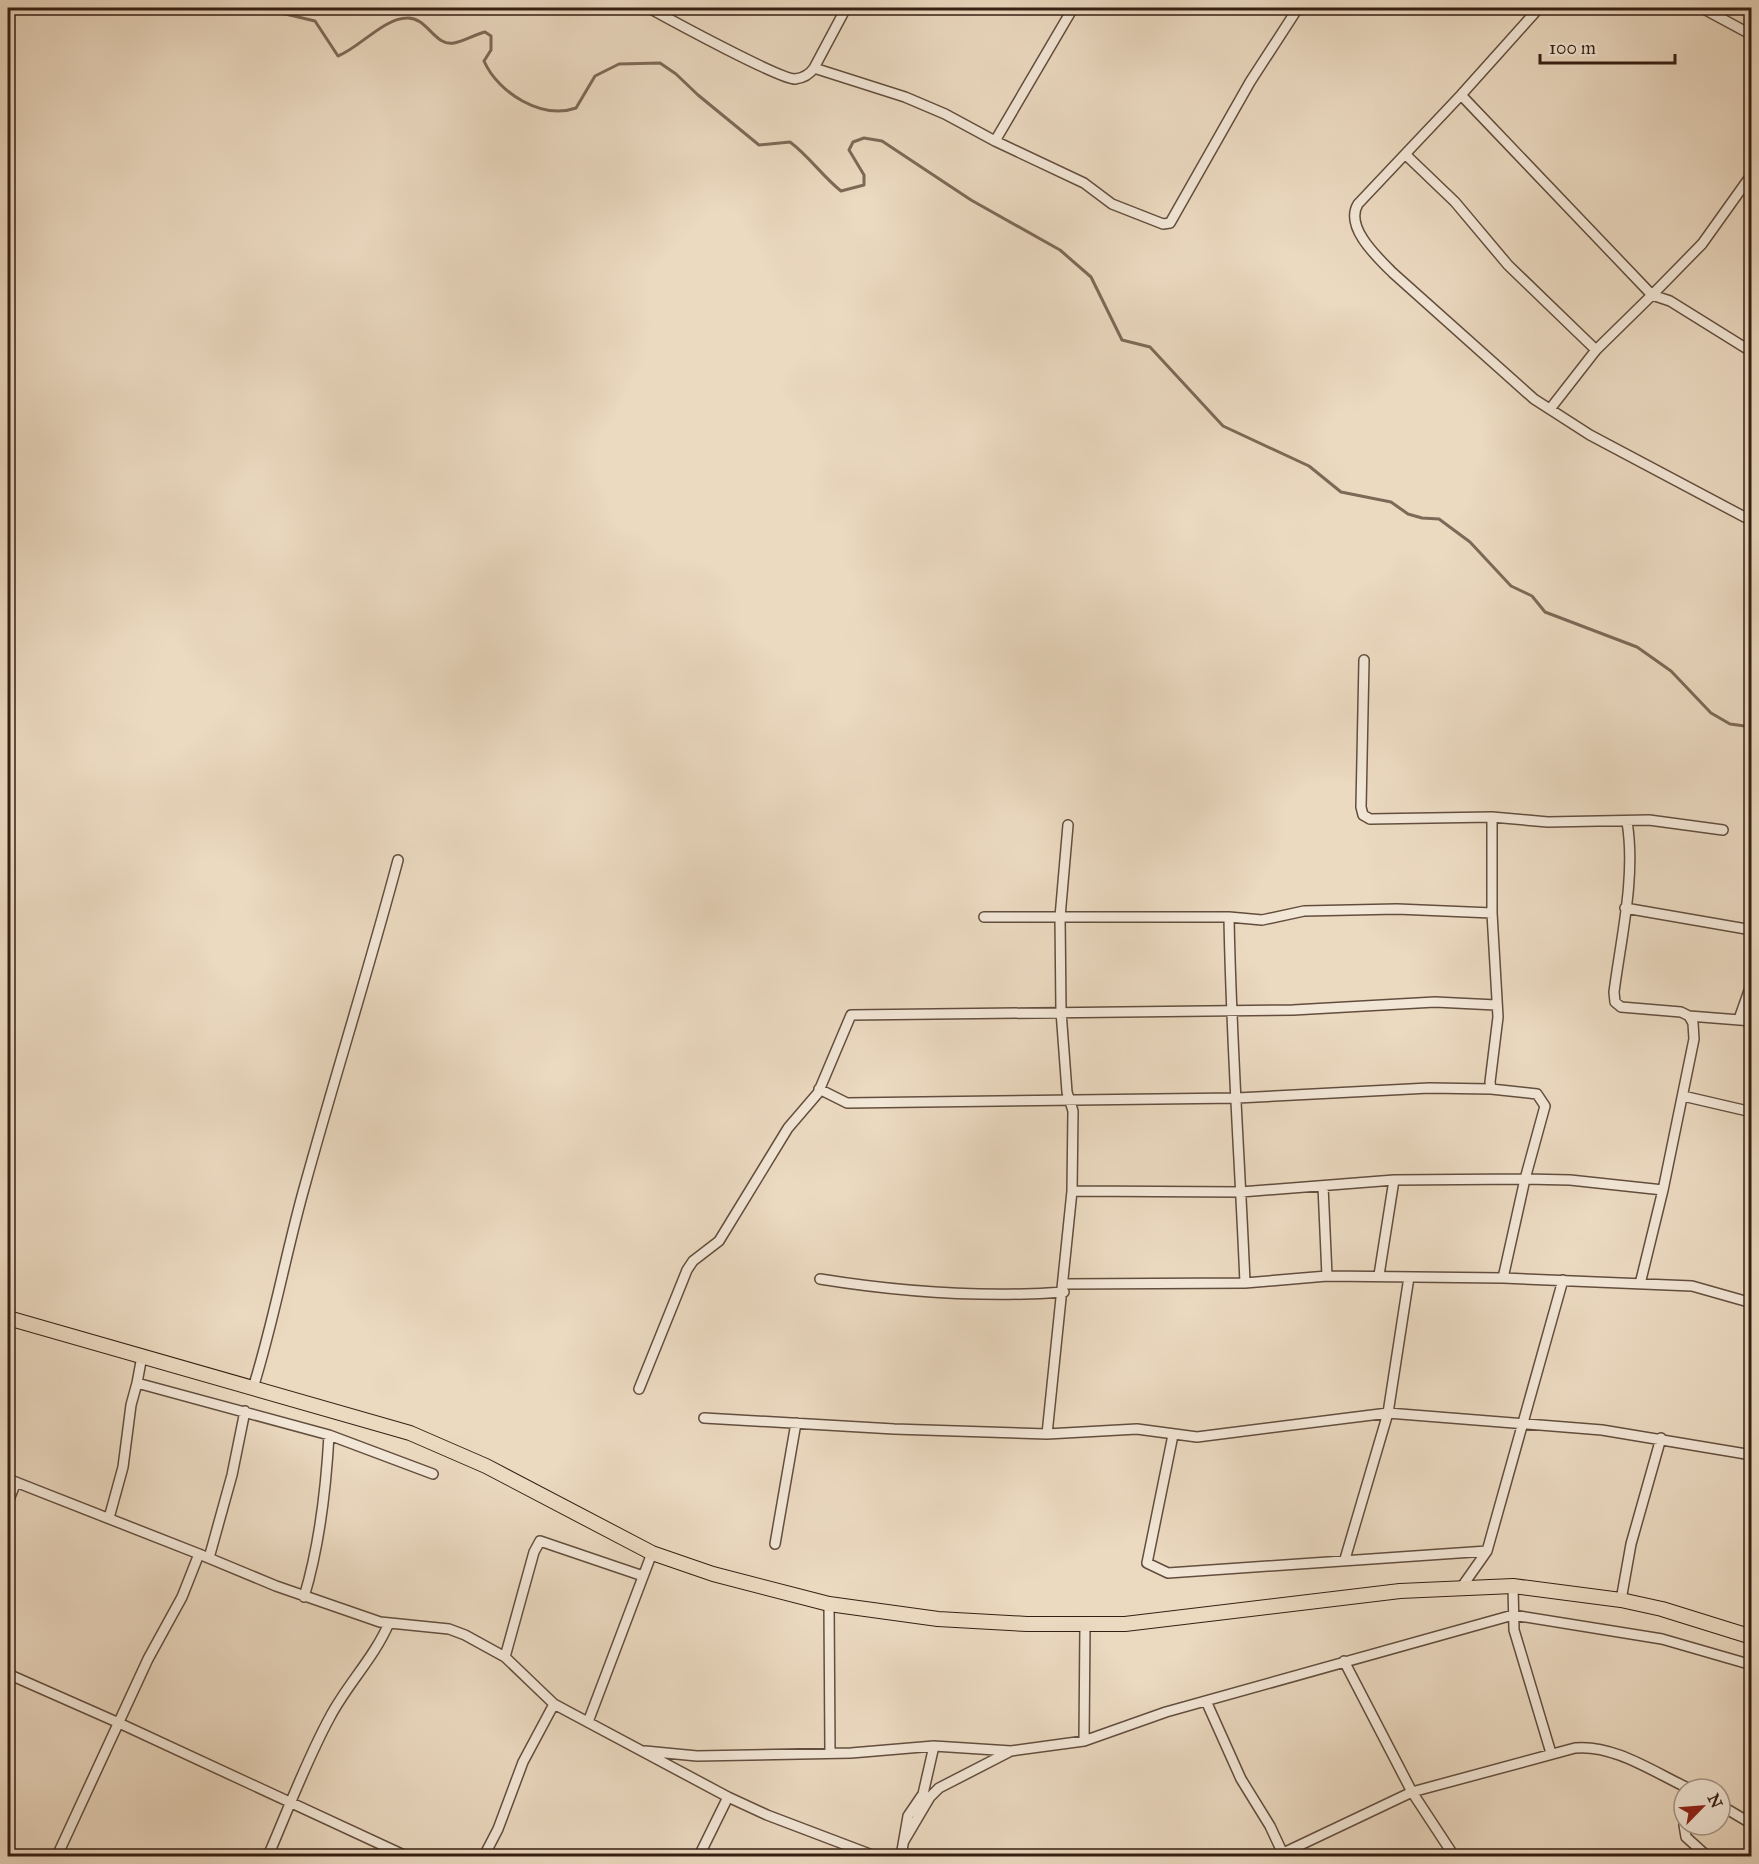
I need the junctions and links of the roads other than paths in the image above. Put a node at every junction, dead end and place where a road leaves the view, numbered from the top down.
1 (649, 8) edge
2 (846, 8) edge
3 (1073, 8) edge
4 (1298, 8) edge
5 (1539, 8) edge
6 (1702, 8) edge
7 (1752, 35) edge
8 (814, 68) junction
9 (1461, 95) junction
10 (995, 141) junction
11 (1406, 155) junction
12 (1752, 174) edge
13 (1652, 295) junction
14 (1596, 350) junction
15 (1752, 352) edge
16 (1550, 409) junction
17 (1752, 521) edge
18 (1364, 660) dead end
19 (1492, 817) junction
20 (1627, 822) junction
21 (1068, 825) dead end
22 (1723, 830) dead end
23 (398, 860) dead end
24 (1625, 908) junction
25 (1492, 913) junction
26 (984, 917) dead end
27 (1060, 917) junction
28 (1229, 917) junction
29 (1752, 930) edge
30 (1752, 982) edge
31 (1496, 1005) junction
32 (1230, 1009) junction
33 (1061, 1011) junction
34 (1689, 1016) junction
35 (1739, 1019) junction
36 (1752, 1021) edge
37 (819, 1089) junction
38 (1491, 1089) junction
39 (1683, 1096) junction
40 (1237, 1098) junction
41 (1070, 1099) junction
42 (1752, 1112) edge
43 (1525, 1179) junction
44 (1394, 1180) junction
45 (1323, 1186) junction
46 (1663, 1190) junction
47 (1072, 1191) junction
48 (1241, 1192) junction
49 (1379, 1275) junction
50 (1327, 1276) junction
51 (1409, 1277) junction
52 (1503, 1278) junction
53 (820, 1279) dead end
54 (1563, 1280) junction
55 (1245, 1283) junction
56 (1640, 1284) junction
57 (1064, 1288) junction
58 (1752, 1303) edge
59 (8, 1318) edge
60 (142, 1356) junction
61 (137, 1383) junction
62 (253, 1388) junction
63 (639, 1389) dead end
64 (245, 1411) junction
65 (1388, 1413) junction
66 (704, 1418) dead end
67 (796, 1423) junction
68 (1522, 1425) junction
69 (1047, 1434) junction
70 (329, 1435) junction
71 (1173, 1435) junction
72 (1661, 1438) junction
73 (1752, 1455) edge
74 (433, 1474) dead end
75 (12, 1480) edge
76 (8, 1502) edge
77 (110, 1518) junction
78 (775, 1544) dead end
79 (1487, 1551) junction
80 (652, 1553) junction
81 (199, 1554) junction
82 (209, 1558) junction
83 (1345, 1559) junction
84 (643, 1576) junction
85 (1513, 1586) junction
86 (1461, 1588) junction
87 (304, 1596) junction
88 (1621, 1600) junction
89 (829, 1604) junction
90 (1513, 1615) junction
91 (389, 1623) junction
92 (1085, 1625) junction
93 (1752, 1637) edge
94 (505, 1657) junction
95 (1344, 1661) junction
96 (1752, 1665) edge
97 (8, 1674) edge
98 (1206, 1701) junction
99 (554, 1704) junction
100 (588, 1722) junction
101 (119, 1723) junction
102 (1084, 1741) junction
103 (934, 1746) junction
104 (645, 1750) junction
105 (1011, 1750) junction
106 (830, 1752) junction
107 (1551, 1753) junction
108 (1672, 1781) edge
109 (1412, 1792) junction
110 (926, 1796) junction
111 (728, 1797) junction
112 (291, 1805) junction
113 (1732, 1812) edge
114 (1751, 1824) edge
115 (1686, 1837) edge
116 (1281, 1856) edge
117 (57, 1857) edge
118 (268, 1857) edge
119 (406, 1857) edge
120 (484, 1857) edge
121 (699, 1857) edge
122 (875, 1857) edge
123 (901, 1857) edge
124 (1454, 1857) edge
125 (1707, 1857) edge

1 - 8 street
2 - 8 street
3 - 10 street
4 - 10 street
5 - 9 street
6 - 7 street
8 - 10 street
9 - 11 street
9 - 13 street
11 - 14 street
11 - 16 street
12 - 13 street
13 - 14 street
13 - 15 street
14 - 16 street
16 - 17 street
18 - 19 street
19 - 20 street
19 - 25 street
20 - 22 street
20 - 24 street
21 - 27 street
23 - 62 street
24 - 29 street
24 - 34 street
25 - 28 street
25 - 31 street
26 - 27 street
27 - 28 street
27 - 33 street
28 - 32 street
30 - 35 street
31 - 32 street
31 - 38 street
32 - 33 street
32 - 40 street
33 - 37 street
33 - 41 street
34 - 35 street
34 - 39 street
35 - 36 street
37 - 41 street
37 - 63 street
38 - 40 street
38 - 43 street
39 - 42 street
39 - 46 street
40 - 41 street
40 - 48 street
41 - 47 street
43 - 44 street
43 - 46 street
43 - 52 street
44 - 45 street
44 - 49 street
45 - 48 street
45 - 50 street
46 - 56 street
47 - 48 street
47 - 57 street
48 - 55 street
49 - 50 street
49 - 51 street
50 - 55 street
51 - 52 street
51 - 65 street
52 - 54 street
53 - 57 street
54 - 56 street
54 - 68 street
55 - 57 street
56 - 58 street
57 - 69 street
59 - 60 highway
60 - 61 street
60 - 62 highway
61 - 64 street
61 - 77 street
62 - 80 highway
64 - 70 street
64 - 82 street
65 - 68 street
65 - 71 street
65 - 83 street
66 - 67 street
67 - 69 street
67 - 78 street
68 - 72 street
68 - 79 street
69 - 71 street
70 - 74 street
70 - 87 street
71 - 83 street
72 - 73 street
72 - 88 street
75 - 76 street
75 - 77 street
77 - 81 street
79 - 83 street
79 - 86 street
80 - 84 street
80 - 89 highway
81 - 82 street
81 - 101 street
82 - 87 street
84 - 94 street
84 - 100 street
85 - 86 highway
85 - 88 highway
85 - 90 street
86 - 92 highway
87 - 91 street
88 - 93 highway
89 - 92 highway
89 - 106 street
90 - 95 street
90 - 96 street
90 - 107 street
91 - 94 street
91 - 112 street
92 - 102 street
94 - 99 street
95 - 98 street
95 - 109 street
97 - 101 street
98 - 102 street
98 - 116 street
99 - 100 street
99 - 120 street
100 - 104 street
101 - 112 street
101 - 117 street
102 - 105 street
103 - 105 street
103 - 106 street
103 - 110 street
104 - 106 street
104 - 111 street
105 - 110 street
107 - 108 street
107 - 109 street
109 - 116 street
109 - 124 street
110 - 123 street
111 - 121 street
111 - 122 street
112 - 118 street
112 - 119 street
113 - 114 street
115 - 125 street

